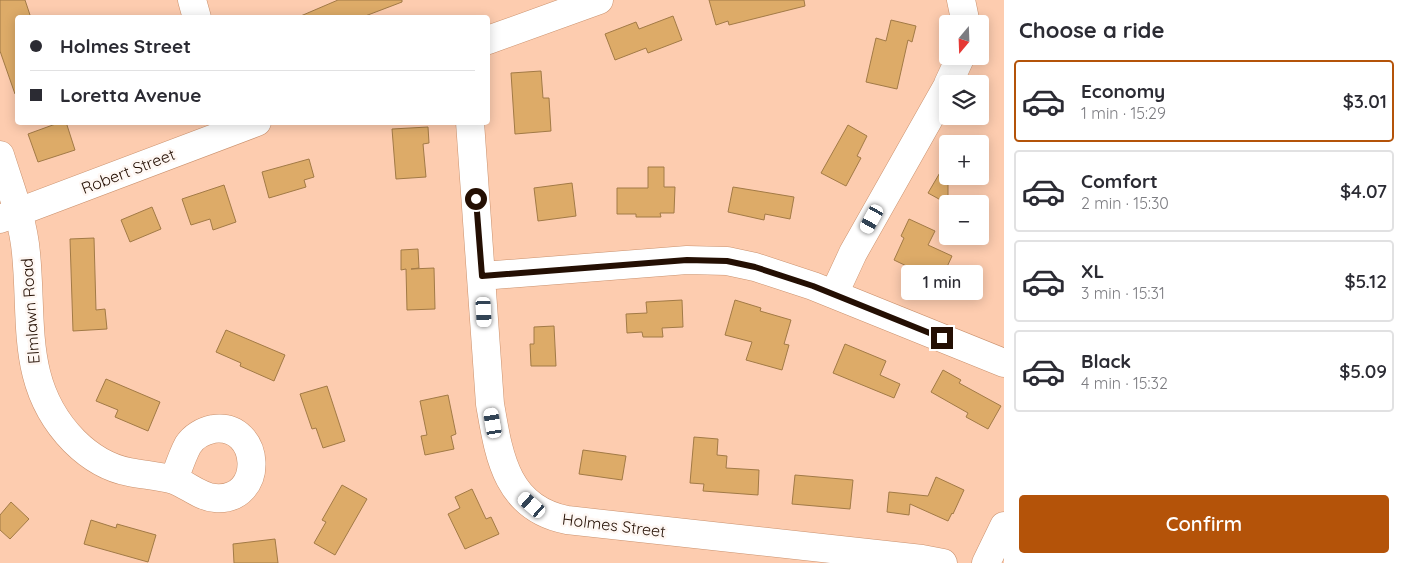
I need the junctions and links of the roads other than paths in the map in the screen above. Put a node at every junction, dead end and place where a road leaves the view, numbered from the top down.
1 (192, 0) edge
2 (599, 0) edge
3 (961, 0) edge
4 (196, 15) edge
5 (964, 15) edge
6 (490, 39) edge
7 (939, 100) edge
8 (241, 125) edge
9 (470, 125) edge
10 (0, 155) edge
11 (9, 216) edge
12 (482, 276) junction
13 (834, 294) junction
14 (1004, 363) edge
15 (174, 480) dead end
16 (1004, 526) edge
17 (943, 563) edge
18 (986, 563) edge

1 - 4 street
2 - 6 street
3 - 5 street
7 - 13 street
8 - 11 street, Robert Street
9 - 12 street, Holmes Street
10 - 11 street, Elmlawn Road
11 - 15 street, Elmlawn Road
12 - 13 street
12 - 17 street, Holmes Street
13 - 14 street
16 - 18 street

